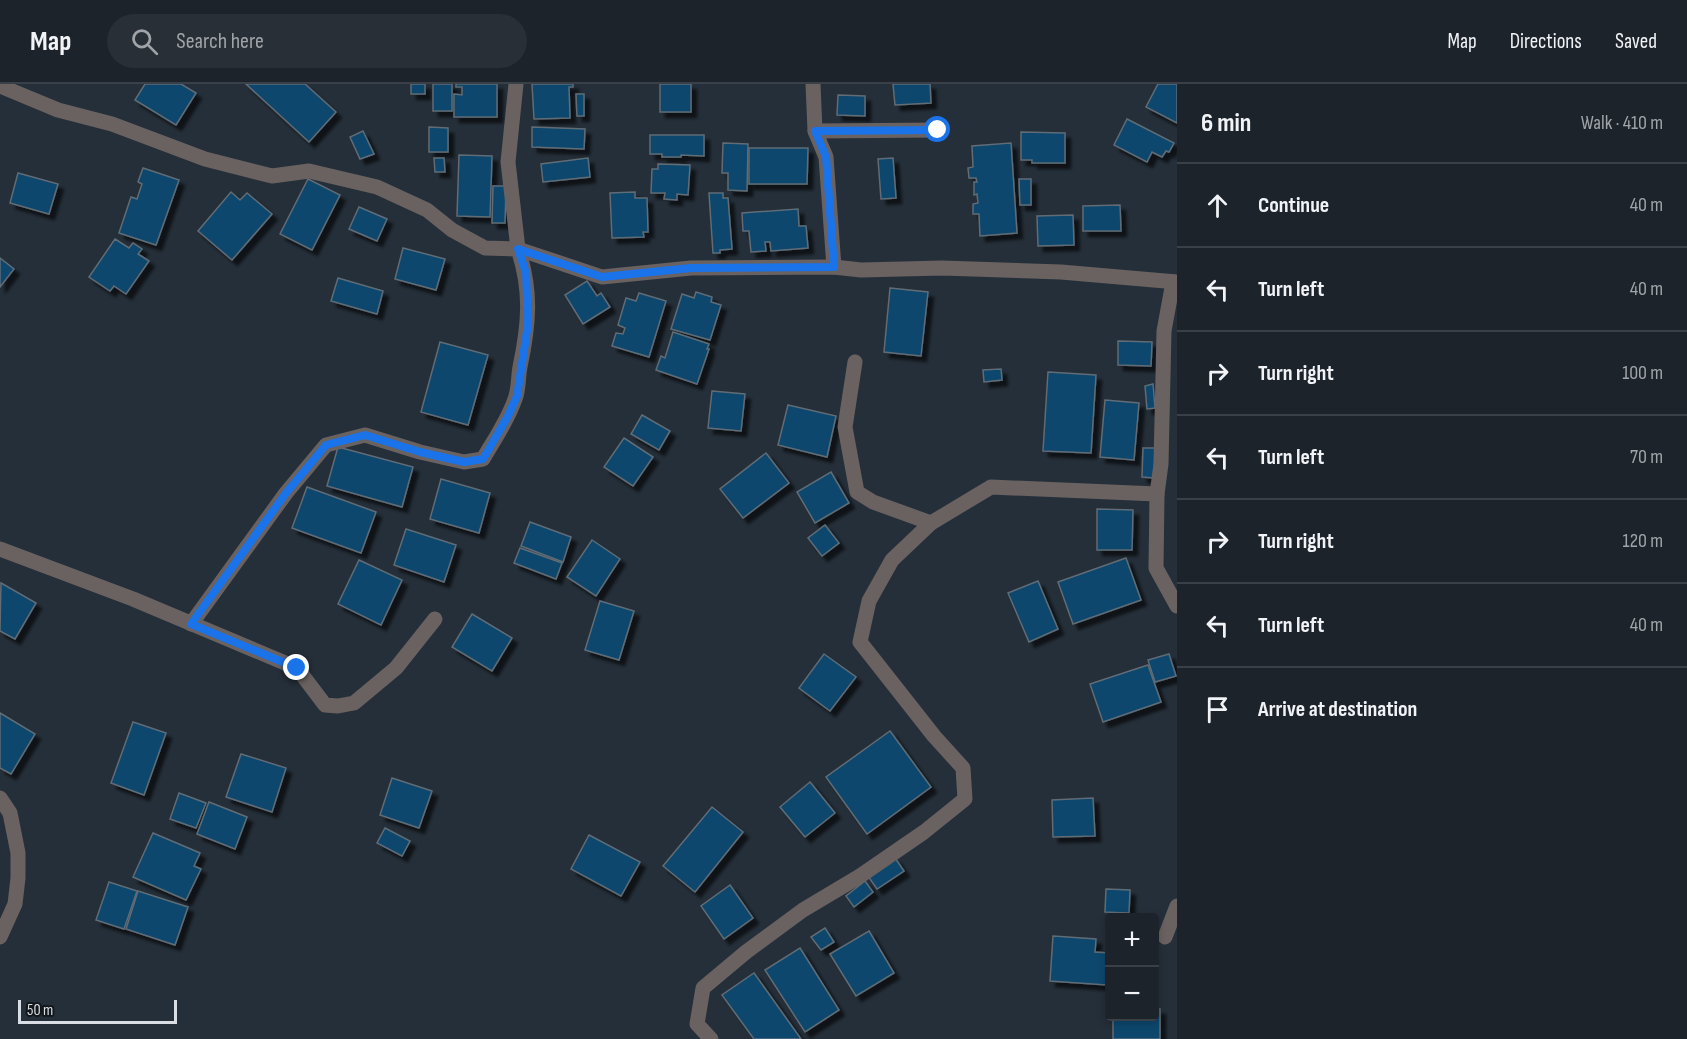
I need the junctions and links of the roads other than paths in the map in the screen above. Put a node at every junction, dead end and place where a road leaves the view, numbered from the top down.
1 (516, 84) edge
2 (813, 84) edge
3 (0, 87) edge
4 (938, 130) dead end
5 (815, 131) junction
6 (518, 249) junction
7 (834, 267) junction
8 (1175, 282) edge
9 (855, 362) dead end
10 (1157, 494) junction
11 (931, 523) junction
12 (0, 549) edge
13 (1177, 606) edge
14 (435, 619) dead end
15 (191, 624) junction
16 (0, 798) edge
17 (1177, 906) edge
18 (0, 937) edge
19 (1166, 937) edge
20 (711, 1039) edge

1 - 6 street
2 - 5 street
3 - 6 street
4 - 5 street
5 - 7 street
6 - 7 street
6 - 15 street
7 - 8 street
8 - 10 street
9 - 11 street
10 - 11 street
10 - 13 street
11 - 20 street
12 - 15 street
14 - 15 street
16 - 18 street
17 - 19 street

